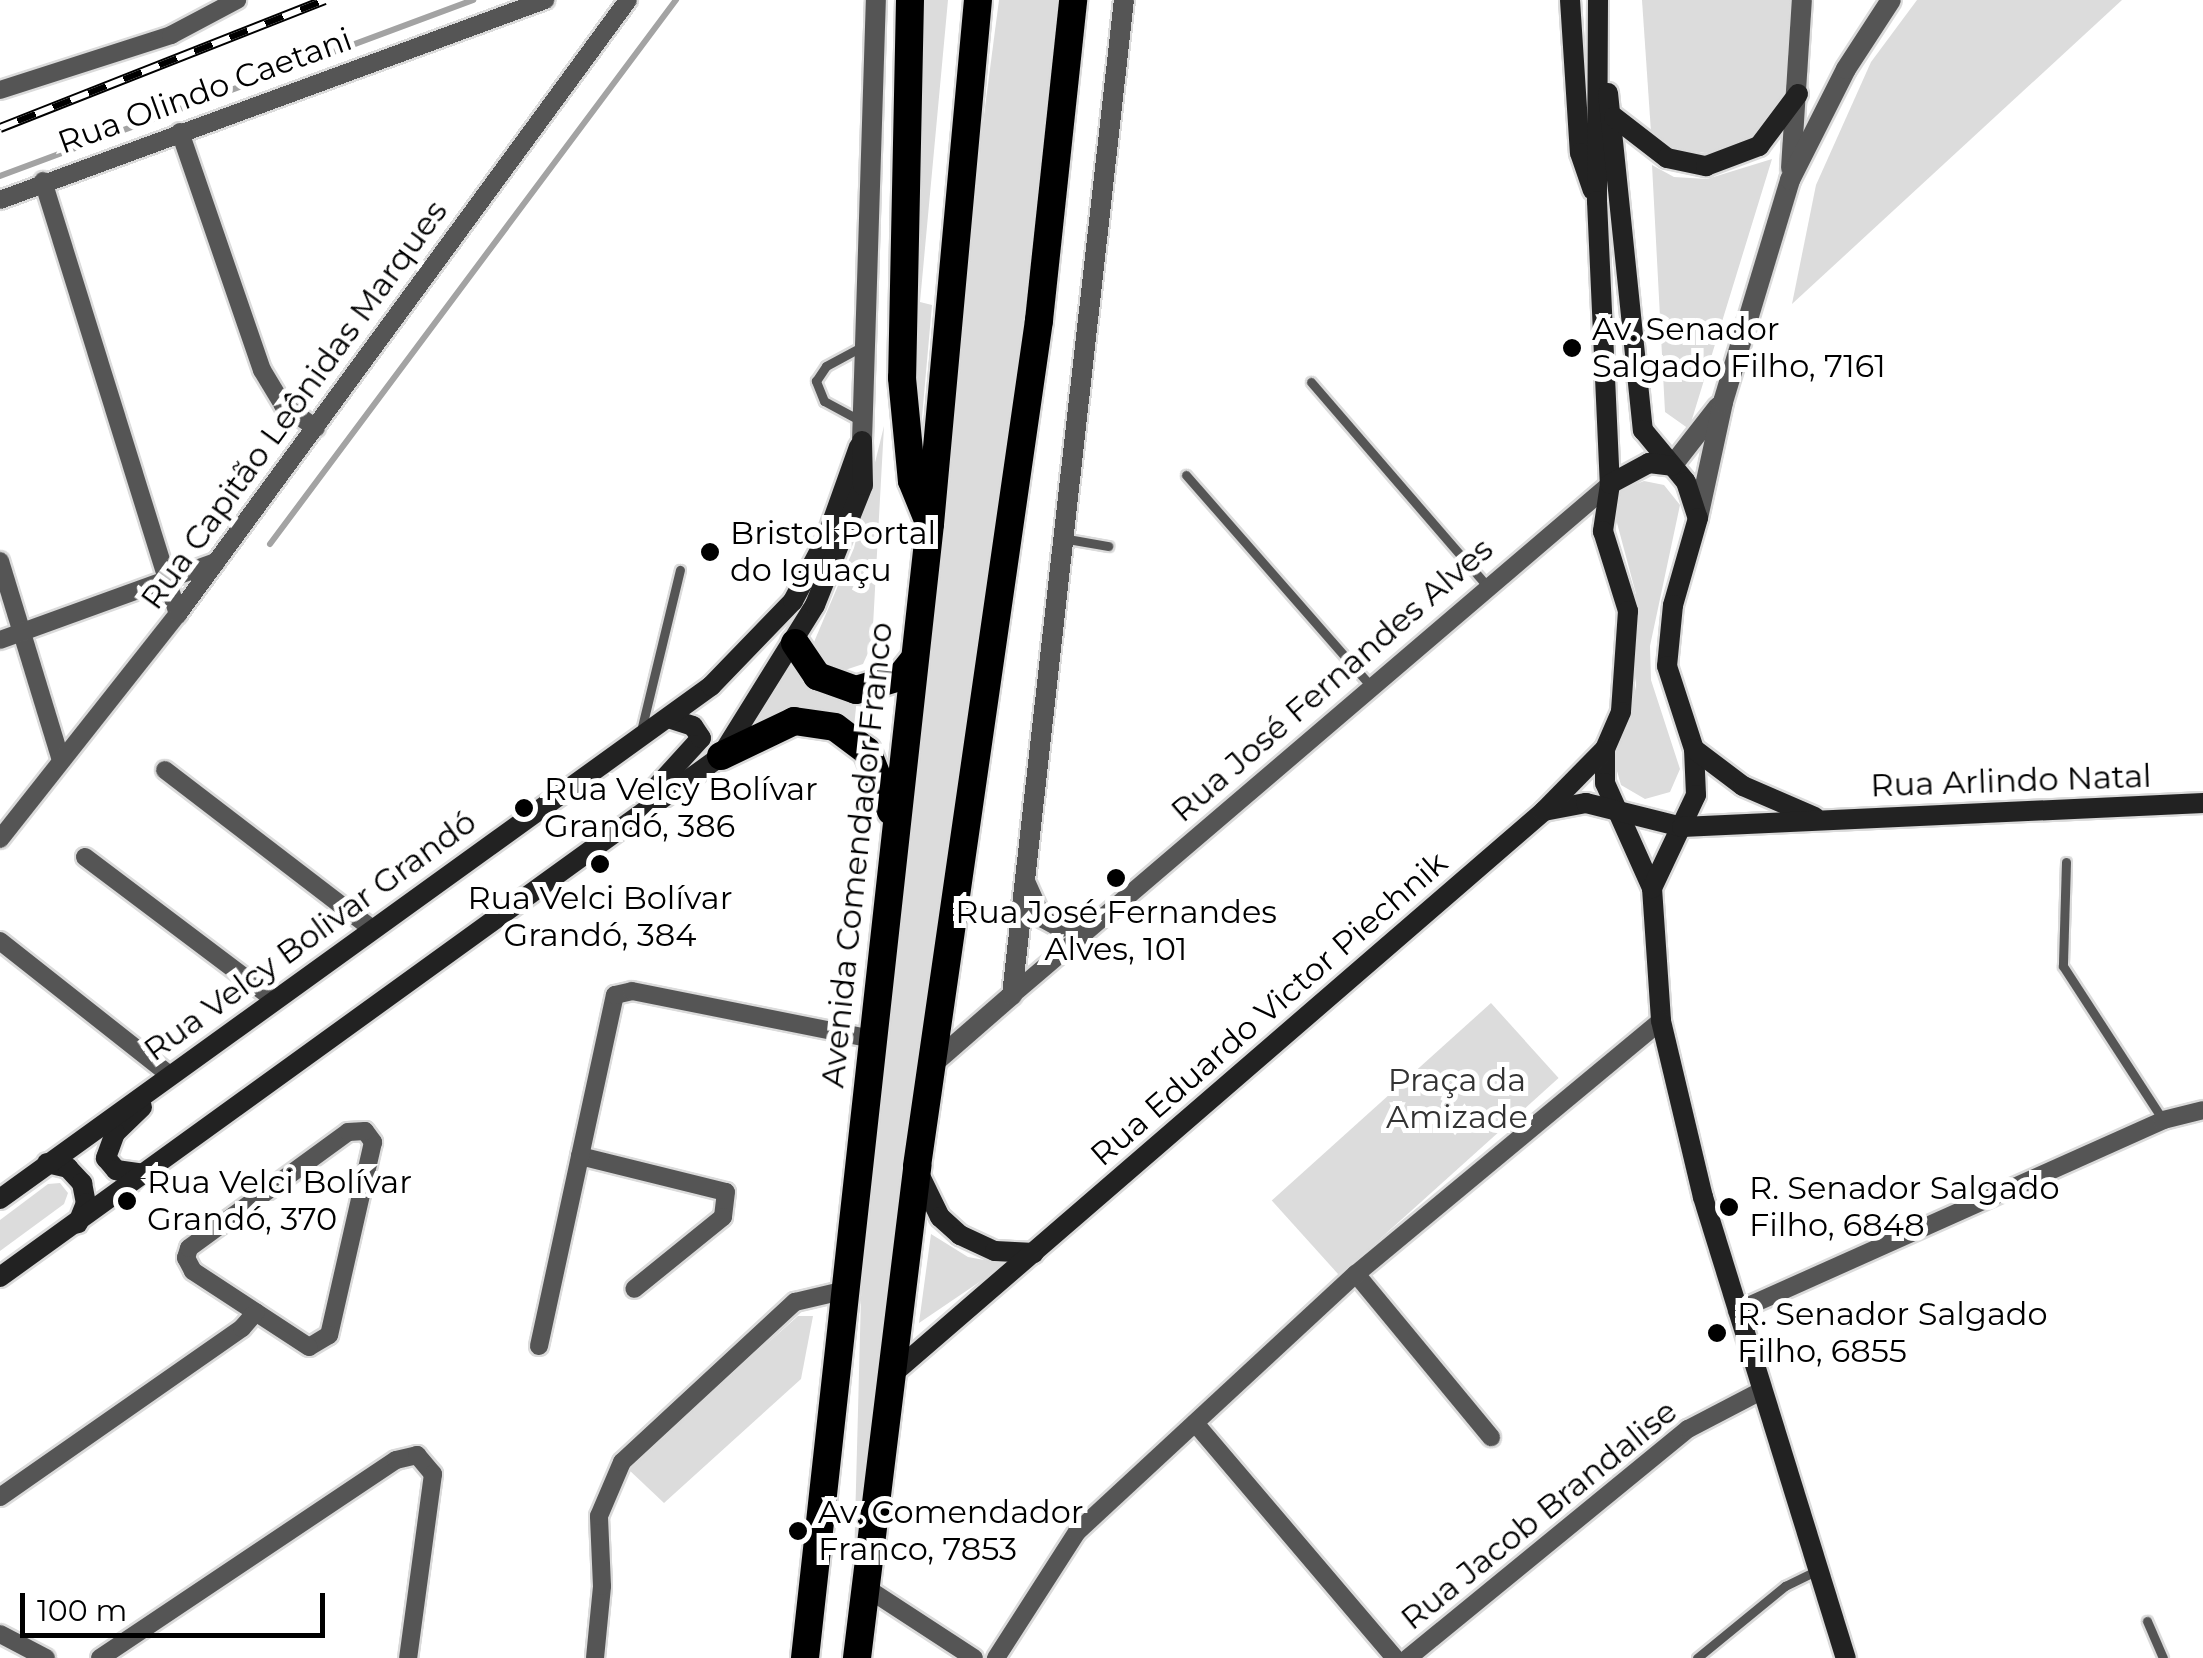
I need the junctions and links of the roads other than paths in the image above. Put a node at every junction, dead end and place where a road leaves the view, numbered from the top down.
1 (236, 0) edge
2 (545, 0) edge
3 (628, 0) edge
4 (876, 0) edge
5 (910, 0) edge
6 (978, 0) edge
7 (1073, 0) edge
8 (1124, 0) edge
9 (1570, 0) edge
10 (1598, 0) edge
11 (1802, 0) edge
12 (1891, 0) edge
13 (1602, 66) junction
14 (0, 90) edge
15 (1798, 94) junction
16 (1614, 117) junction
17 (180, 132) junction
18 (1790, 180) junction
19 (42, 182) junction
20 (0, 200) edge
21 (1597, 201) junction
22 (868, 344) junction
23 (1311, 382) dead end
24 (1723, 402) junction
25 (316, 428) junction
26 (863, 432) junction
27 (1672, 466) junction
28 (1186, 474) dead end
29 (1610, 484) junction
30 (1698, 518) junction
31 (930, 524) junction
32 (1062, 538) junction
33 (1108, 546) dead end
34 (218, 561) junction
35 (0, 562) edge
36 (680, 570) dead end
37 (168, 580) junction
38 (1488, 586) junction
39 (178, 614) junction
40 (22, 632) junction
41 (0, 640) edge
42 (794, 644) junction
43 (914, 660) junction
44 (1370, 684) junction
45 (668, 718) junction
46 (640, 738) junction
47 (1606, 749) junction
48 (1694, 749) junction
49 (721, 756) junction
50 (60, 762) junction
51 (165, 770) dead end
52 (2203, 803) edge
53 (1615, 806) junction
54 (1544, 811) junction
55 (1822, 819) junction
56 (1682, 827) junction
57 (895, 828) junction
58 (602, 838) junction
59 (0, 839) edge
60 (86, 856) dead end
61 (2066, 862) dead end
62 (1025, 879) junction
63 (1652, 888) junction
64 (1094, 924) junction
65 (370, 928) junction
66 (0, 941) edge
67 (1012, 995) junction
68 (272, 998) junction
69 (1661, 1021) junction
70 (872, 1039) junction
71 (934, 1063) junction
72 (167, 1073) junction
73 (2203, 1110) edge
74 (2164, 1120) junction
75 (580, 1156) junction
76 (48, 1163) junction
77 (917, 1166) junction
78 (143, 1174) junction
79 (0, 1199) edge
80 (78, 1223) junction
81 (1034, 1252) junction
82 (1356, 1274) junction
83 (0, 1278) edge
84 (634, 1289) dead end
85 (846, 1290) junction
86 (1736, 1311) junction
87 (256, 1312) junction
88 (539, 1346) dead end
89 (889, 1377) junction
90 (1762, 1390) junction
91 (1195, 1424) junction
92 (1492, 1437) dead end
93 (0, 1497) edge
94 (1818, 1570) junction
95 (865, 1587) junction
96 (2147, 1621) dead end
97 (0, 1634) edge
98 (21, 1652) edge
99 (46, 1658) edge
100 (100, 1658) edge
101 (408, 1658) edge
102 (595, 1658) edge
103 (805, 1658) edge
104 (857, 1658) edge
105 (974, 1658) edge
106 (996, 1658) edge
107 (1394, 1658) edge
108 (1408, 1658) edge
109 (1696, 1658) edge
110 (1846, 1658) edge
111 (2163, 1658) edge

1 - 14 street
2 - 17 street, Rua Olindo Caetani
3 - 25 street, Rua Capitão Leônidas Marques
4 - 22 street, Rua Velcy Bolivar Grandó
5 - 31 highway
6 - 31 highway, Avenida Comendador Franco
7 - 71 highway
8 - 32 street
9 - 21 main road
10 - 13 main road
11 - 15 street
12 - 18 street
13 - 16 main road
13 - 21 main road
15 - 16 main road
15 - 18 street
16 - 27 main road
17 - 19 street, Rua Olindo Caetani
17 - 25 street
18 - 24 street
19 - 20 street, Rua Olindo Caetani
19 - 37 street
21 - 29 main road
22 - 26 street, Rua Velcy Bolivar Grandó
22 - 26 lane
23 - 38 lane
24 - 27 street
24 - 30 street
25 - 34 street, Rua Capitão Leônidas Marques
26 - 42 main road, Rua Velcy Bolivar Grandó
26 - 45 main road, Rua Velcy Bolivar Grandó
27 - 29 main road
27 - 30 main road
28 - 44 lane
29 - 38 street, Rua José Fernandes Alves
29 - 47 main road
30 - 48 main road
31 - 43 highway, Avenida Comendador Franco
32 - 33 lane
32 - 62 street
34 - 37 street
34 - 39 street, Rua Capitão Leônidas Marques
35 - 40 street
36 - 46 lane
37 - 39 street
37 - 40 street
38 - 44 street, Rua José Fernandes Alves
39 - 50 street, Rua Capitão Leônidas Marques
40 - 41 street
40 - 50 street
42 - 43 highway
42 - 49 main road, Rua Velcy Bolivar Grandó
43 - 57 highway, Avenida Comendador Franco
44 - 64 street, Rua José Fernandes Alves
45 - 46 main road, Rua Velcy Bolivar Grandó
45 - 58 main road
46 - 65 main road, Rua Velcy Bolivar Grandó
47 - 53 main road
47 - 54 main road, Rua Eduardo Victor Piechnik
48 - 55 main road, Rua Arlindo Natal
48 - 56 main road
49 - 57 highway
49 - 58 main road, Rua Velcy Bolivar Grandó
50 - 59 street, Rua Capitão Leônidas Marques
51 - 65 street
52 - 55 main road, Rua Arlindo Natal
53 - 54 main road
53 - 56 main road, Rua Arlindo Natal
53 - 63 main road
54 - 81 main road, Rua Eduardo Victor Piechnik
55 - 56 main road, Rua Arlindo Natal
56 - 63 main road
57 - 70 highway, Avenida Comendador Franco
58 - 78 main road, Rua Velcy Bolivar Grandó
60 - 68 street
61 - 74 lane
62 - 64 street
62 - 67 street
63 - 69 main road
64 - 67 street, Rua José Fernandes Alves
65 - 68 main road, Rua Velcy Bolivar Grandó
66 - 72 street
67 - 71 street
68 - 72 main road, Rua Velcy Bolivar Grandó
69 - 82 street
69 - 86 main road
70 - 75 street
70 - 85 highway, Avenida Comendador Franco
71 - 77 highway
72 - 76 main road, Rua Velcy Bolivar Grandó
72 - 78 main road
73 - 74 street
74 - 86 street
75 - 84 street
75 - 88 street
76 - 79 main road, Rua Velcy Bolivar Grandó
76 - 80 main road
77 - 81 main road
77 - 89 highway
78 - 80 main road, Rua Velcy Bolivar Grandó
80 - 83 main road, Rua Velcy Bolivar Grandó
81 - 89 main road, Rua Eduardo Victor Piechnik
82 - 91 street
82 - 92 street
85 - 102 street
85 - 103 highway, Avenida Comendador Franco
86 - 90 main road
87 - 87 street
87 - 93 street
89 - 95 highway
90 - 94 main road
90 - 108 street, Rua Jacob Brandalise
91 - 106 street
91 - 107 street
94 - 109 lane
94 - 110 main road
95 - 104 highway
95 - 105 street
96 - 111 lane
97 - 98 street
98 - 99 street
100 - 101 street

